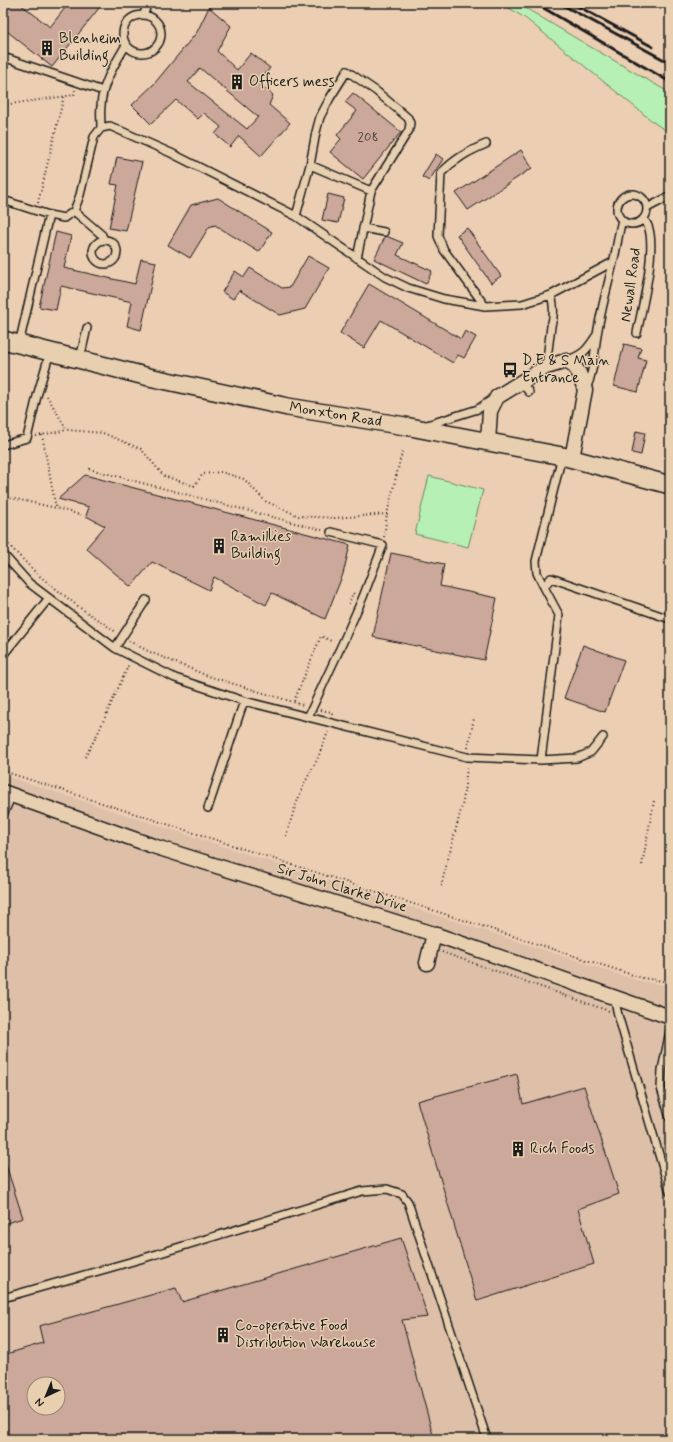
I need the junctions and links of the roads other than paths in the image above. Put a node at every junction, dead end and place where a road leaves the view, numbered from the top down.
1 (147, 3) edge
2 (144, 15) junction
3 (126, 45) junction
4 (3, 57) edge
5 (103, 91) junction
6 (100, 128) junction
7 (486, 144) dead end
8 (310, 165) junction
9 (372, 191) junction
10 (670, 196) edge
11 (3, 200) edge
12 (647, 208) junction
13 (74, 211) junction
14 (49, 215) junction
15 (296, 216) junction
16 (643, 219) junction
17 (622, 220) junction
18 (364, 228) junction
19 (384, 232) dead end
20 (104, 240) dead end
21 (357, 258) junction
22 (614, 262) junction
23 (551, 295) junction
24 (484, 306) junction
25 (87, 328) dead end
26 (637, 333) dead end
27 (596, 335) junction
28 (11, 342) edge
29 (50, 352) junction
30 (80, 359) junction
31 (566, 361) junction
32 (546, 367) junction
33 (585, 390) junction
34 (497, 397) junction
35 (405, 426) junction
36 (488, 442) junction
37 (3, 445) edge
38 (567, 457) junction
39 (670, 485) edge
40 (331, 532) road end
41 (3, 554) edge
42 (544, 587) junction
43 (49, 598) junction
44 (146, 600) dead end
45 (670, 620) edge
46 (115, 648) junction
47 (3, 655) edge
48 (244, 701) junction
49 (308, 717) junction
50 (603, 737) dead end
51 (541, 760) junction
52 (8, 794) edge
53 (208, 808) dead end
54 (3, 815) edge
55 (434, 934) junction
56 (427, 963) dead end
57 (614, 997) junction
58 (670, 1017) edge
59 (670, 1031) edge
60 (670, 1118) edge
61 (670, 1192) edge
62 (3, 1298) edge
63 (487, 1439) edge

1 - 2 lane
2 - 3 lane
2 - 3 lane
3 - 5 lane
4 - 5 lane
5 - 6 lane
6 - 13 lane
6 - 15 lane
7 - 24 lane
8 - 9 lane
8 - 9 lane
8 - 15 lane
9 - 18 lane
10 - 12 lane
11 - 14 lane
12 - 16 lane
12 - 17 lane
13 - 14 lane
13 - 20 lane
14 - 28 lane
15 - 21 lane
16 - 17 lane
16 - 26 lane, Newall Road
17 - 22 lane
18 - 19 lane
18 - 21 lane
21 - 24 lane
22 - 23 lane
22 - 27 lane
23 - 24 lane
23 - 32 lane
25 - 30 lane
27 - 31 lane
27 - 33 lane
28 - 29 street, Monxton Road
29 - 30 street, Monxton Road
29 - 37 lane
30 - 35 street, Monxton Road
31 - 32 street
31 - 33 street
32 - 34 street
33 - 38 street
34 - 35 lane
34 - 36 street
35 - 36 street, Monxton Road
36 - 38 street, Monxton Road
38 - 39 street, Monxton Road
38 - 42 lane
40 - 49 lane
41 - 43 lane
42 - 45 lane
42 - 51 lane
43 - 46 lane
43 - 47 lane
44 - 46 lane
46 - 48 lane
48 - 49 lane
48 - 53 lane
49 - 51 lane
50 - 51 lane
52 - 54 lane
52 - 55 street, Sir John Clarke Drive
55 - 56 street
55 - 57 street, Sir John Clarke Drive
57 - 58 street, Sir John Clarke Drive
57 - 61 lane
59 - 60 lane
62 - 63 lane

